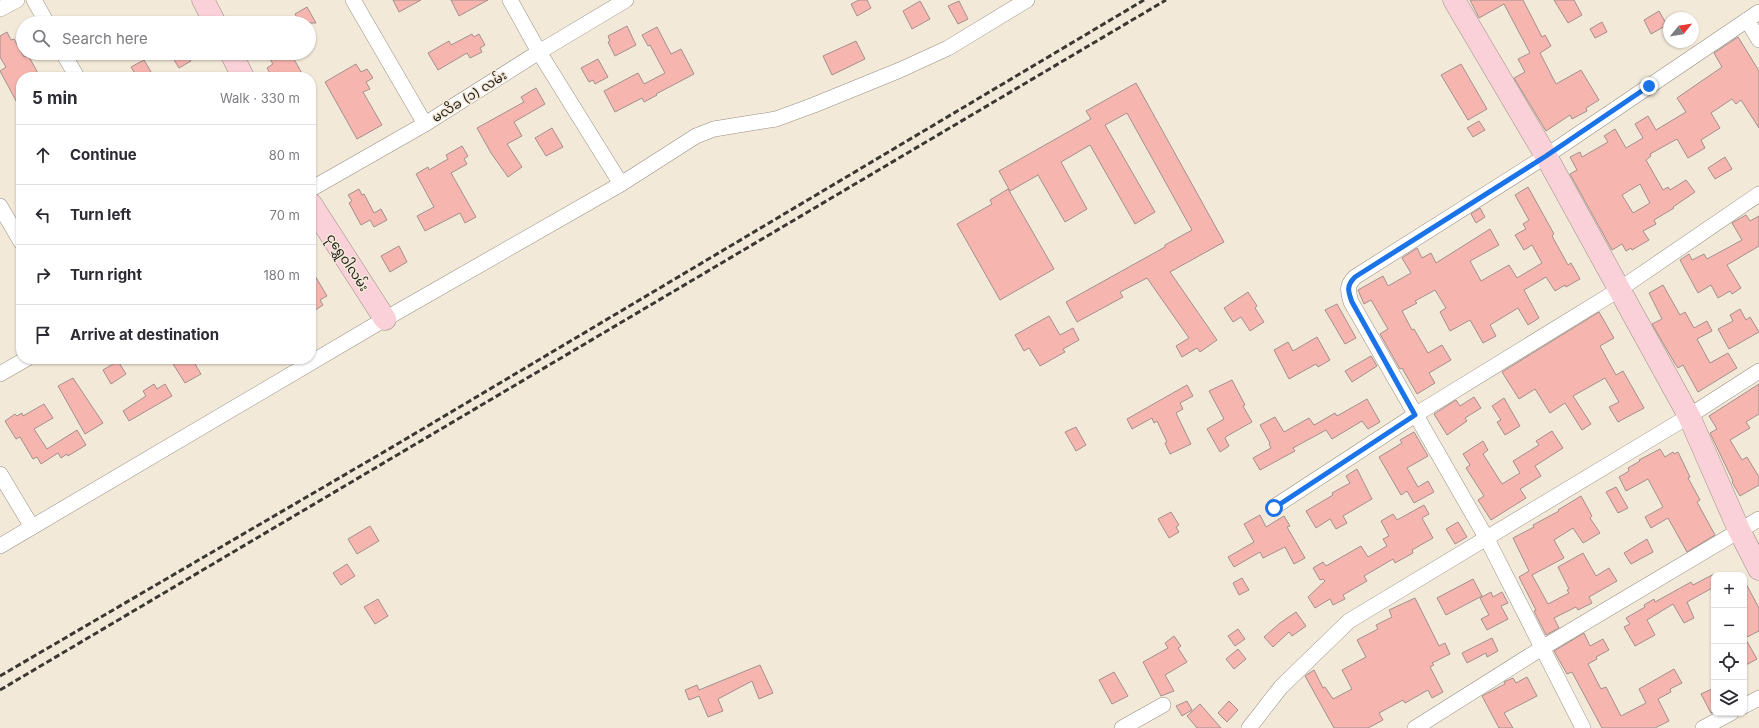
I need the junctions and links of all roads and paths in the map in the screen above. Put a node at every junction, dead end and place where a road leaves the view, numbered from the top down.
1 (17, 0) edge
2 (34, 0) edge
3 (203, 0) edge
4 (353, 0) edge
5 (510, 0) edge
6 (626, 0) edge
7 (1027, 0) edge
8 (1454, 0) edge
9 (0, 9) edge
10 (43, 16) edge
11 (211, 16) edge
12 (1753, 16) edge
13 (1759, 40) edge
14 (539, 52) junction
15 (68, 60) edge
16 (234, 60) edge
17 (74, 72) edge
18 (240, 72) edge
19 (425, 124) junction
20 (1546, 156) junction
21 (621, 184) junction
22 (316, 186) edge
23 (1759, 194) edge
24 (0, 206) edge
25 (316, 212) edge
26 (16, 233) edge
27 (1620, 289) junction
28 (385, 319) junction
29 (316, 360) edge
30 (17, 364) edge
31 (309, 364) edge
32 (1759, 371) edge
33 (0, 374) edge
34 (1415, 415) junction
35 (1690, 416) junction
36 (0, 474) edge
37 (1274, 508) dead end
38 (1759, 519) edge
39 (32, 527) junction
40 (1739, 530) junction
41 (1487, 539) junction
42 (0, 546) edge
43 (1759, 569) edge
44 (1542, 648) junction
45 (1759, 698) edge
46 (1747, 704) edge
47 (1163, 705) dead end
48 (1725, 716) edge
49 (1122, 728) edge
50 (1249, 728) edge
51 (1416, 728) edge
52 (1583, 728) edge
53 (1703, 728) edge

1 - 9 street
2 - 10 street
3 - 11 street
4 - 19 street
5 - 14 street
6 - 14 street, မလိခ (၁) လမ်း
7 - 21 street
8 - 20 street
12 - 13 street
12 - 20 street
14 - 19 street, မလိခ (၁) လမ်း
14 - 21 street
15 - 17 street
16 - 18 street
19 - 22 street, မလိခ (၁) လမ်း
20 - 27 street
20 - 34 street
21 - 28 street
23 - 27 street
24 - 26 street
25 - 28 street, ငုရွှေဝါလမ်း
27 - 34 street
27 - 35 street
28 - 29 street
30 - 33 street
31 - 39 street
32 - 35 street
34 - 37 street
34 - 41 street
35 - 40 street
35 - 41 street
36 - 39 street
38 - 40 street
39 - 42 street
40 - 43 street
40 - 44 street
41 - 44 street
41 - 50 street
44 - 51 street
44 - 52 street
45 - 46 street
47 - 49 street
48 - 53 street

